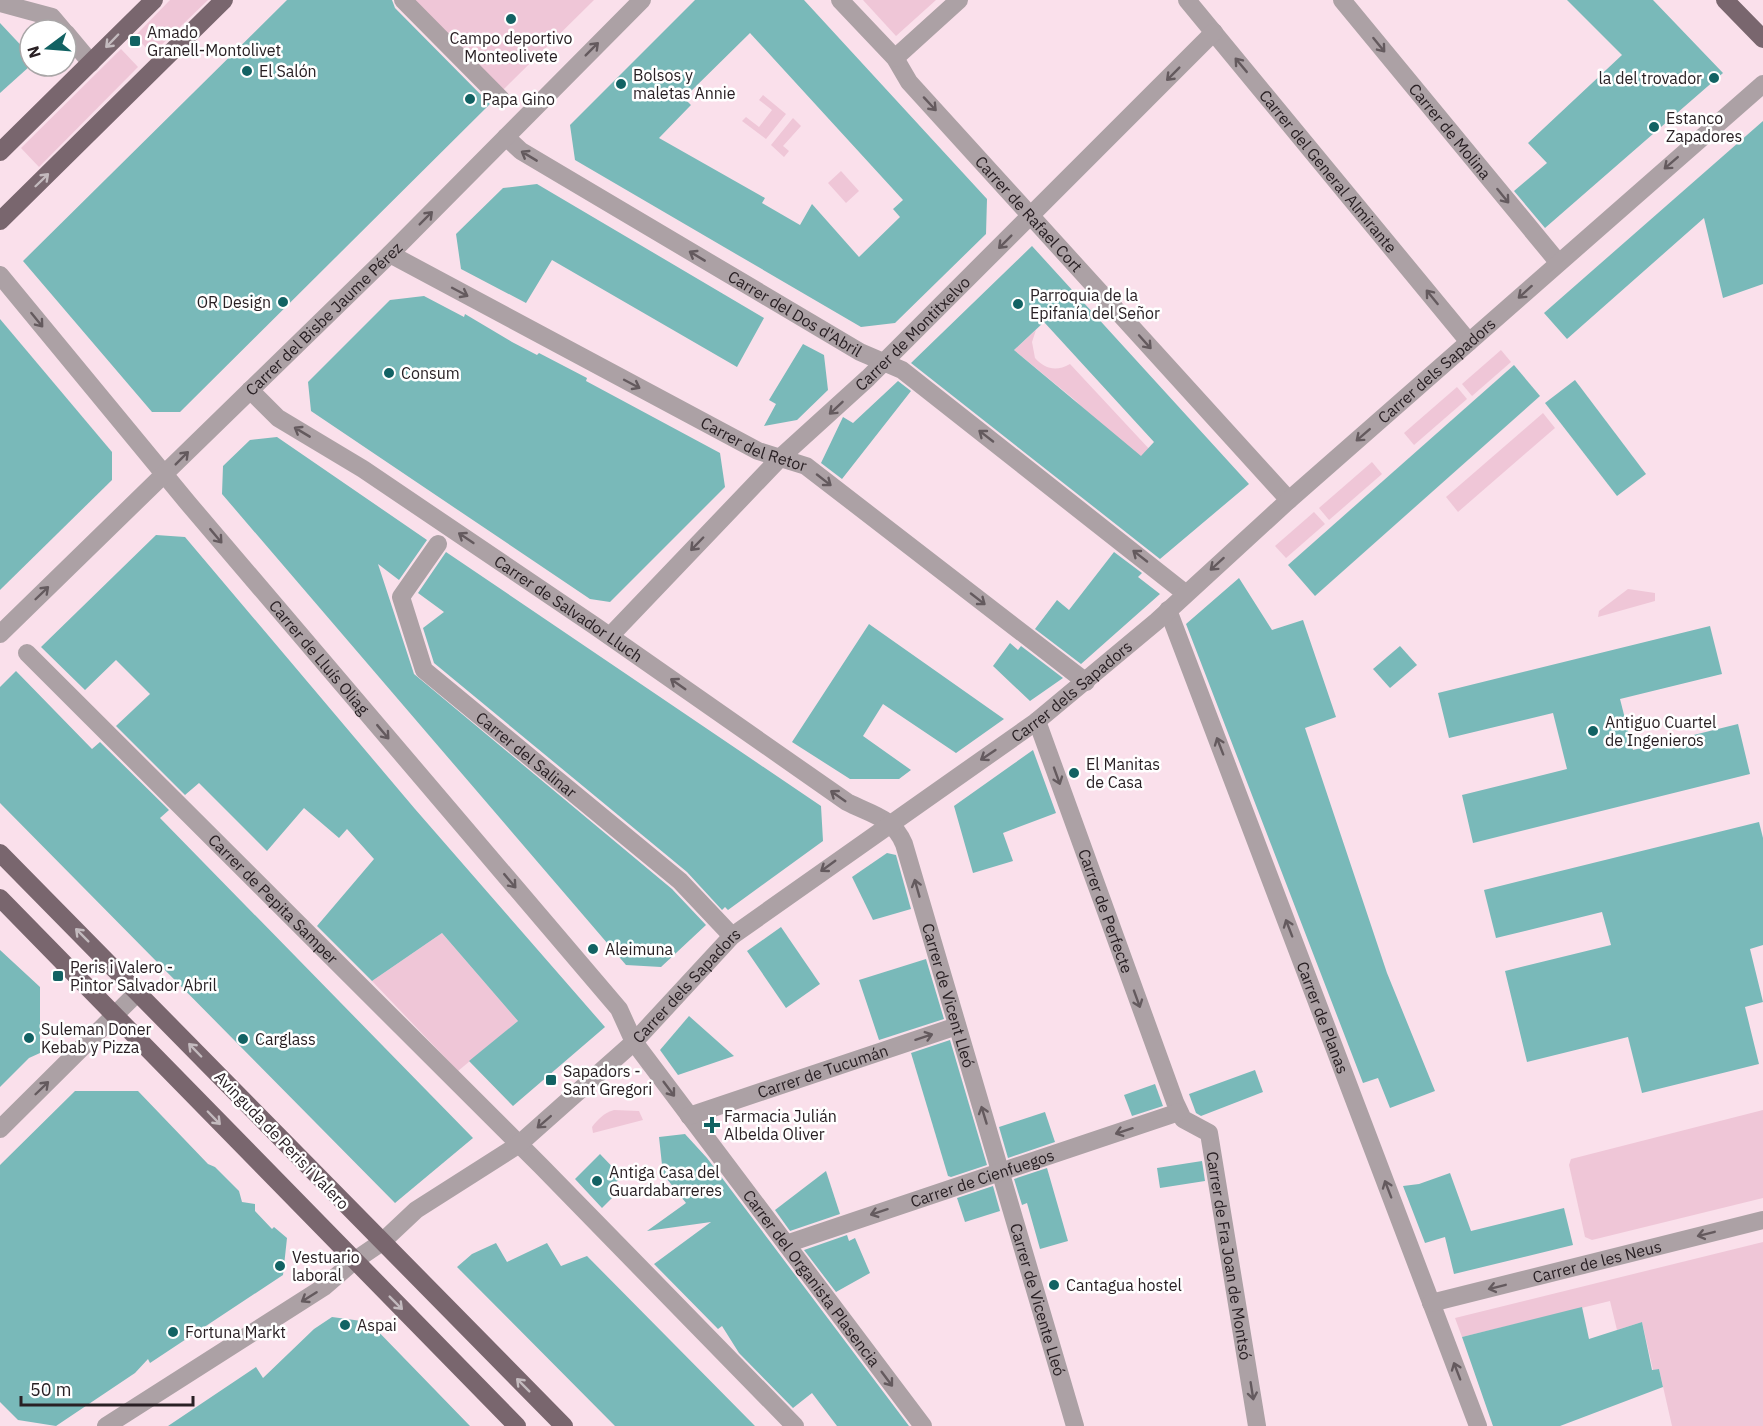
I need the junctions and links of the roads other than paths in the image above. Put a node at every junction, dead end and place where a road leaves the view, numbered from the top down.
1 (154, 0) edge
2 (224, 0) edge
3 (403, 0) edge
4 (642, 0) edge
5 (840, 0) edge
6 (959, 0) edge
7 (1187, 0) edge
8 (1342, 0) edge
9 (1725, 0) edge
10 (0, 3) edge
11 (53, 18) edge
12 (1214, 32) junction
13 (1763, 39) edge
14 (78, 48) edge
15 (895, 58) junction
16 (91, 63) junction
17 (1763, 84) edge
18 (501, 99) dead end
19 (506, 137) junction
20 (0, 152) edge
21 (1031, 216) junction
22 (0, 221) edge
23 (390, 254) junction
24 (1558, 262) junction
25 (0, 274) edge
26 (1469, 342) junction
27 (884, 363) junction
28 (250, 390) junction
29 (781, 457) junction
30 (165, 475) junction
31 (1289, 500) junction
32 (438, 544) dead end
33 (1185, 593) junction
34 (1168, 610) junction
35 (0, 634) edge
36 (610, 636) junction
37 (27, 653) dead end
38 (1086, 682) junction
39 (1037, 721) junction
40 (890, 822) junction
41 (0, 853) edge
42 (0, 898) edge
43 (732, 936) junction
44 (138, 992) junction
45 (115, 1016) junction
46 (957, 1026) junction
47 (634, 1042) junction
48 (1177, 1107) junction
49 (689, 1116) junction
50 (0, 1129) edge
51 (518, 1144) junction
52 (1001, 1172) junction
53 (1763, 1220) edge
54 (382, 1242) junction
55 (786, 1244) junction
56 (354, 1261) junction
57 (1431, 1303) junction
58 (106, 1426) edge
59 (517, 1426) edge
60 (564, 1426) edge
61 (795, 1426) edge
62 (923, 1426) edge
63 (1075, 1426) edge
64 (1257, 1426) edge
65 (1478, 1426) edge

1 -> 16 main road
22 -> 2 main road
3 - 18 street
19 -> 4 street, Carrer del Bisbe Jaume Pérez
5 - 15 street, Carrer de Rafael Cort
6 - 15 street
7 - 12 street, Carrer del General Almirante
8 -> 24 street, Carrer de Molina
9 - 13 main road
10 - 11 street
12 -> 21 street, Carrer de Montitxelvo
26 -> 12 street, Carrer del General Almirante
14 - 16 street
15 -> 21 street, Carrer de Rafael Cort
16 - 20 main road
17 -> 24 street, Carrer dels Sapadors
23 -> 19 street, Carrer del Bisbe Jaume Pérez
27 -> 19 street, Carrer del Dos d'Abril
21 -> 27 street, Carrer de Montitxelvo
21 -> 31 street, Carrer de Rafael Cort
23 - 28 street, Carrer del Bisbe Jaume Pérez
23 -> 29 street, Carrer del Retor
24 -> 26 street, Carrer dels Sapadors
25 -> 30 street, Carrer de Lluís Oliag
26 -> 31 street, Carrer dels Sapadors
27 -> 29 street, Carrer de Montitxelvo
33 -> 27 street, Carrer del Dos d'Abril
30 -> 28 street, Carrer del Bisbe Jaume Pérez
36 -> 28 street, Carrer de Salvador Lluch
29 -> 36 street, Carrer de Montitxelvo
29 -> 38 street, Carrer del Retor
35 -> 30 street, Carrer del Bisbe Jaume Pérez
30 -> 47 street, Carrer de Lluís Oliag
31 -> 33 street, Carrer dels Sapadors
32 - 43 street, Carrer del Salinar
33 - 34 street, Carrer dels Sapadors
34 - 38 street, Carrer dels Sapadors
57 -> 34 street, Carrer de Planas
40 -> 36 street, Carrer de Salvador Lluch
37 - 51 street, Carrer de Pepita Samper
38 - 39 street, Carrer dels Sapadors
39 -> 40 street, Carrer dels Sapadors
39 -> 48 street, Carrer de Perfecte
40 -> 43 street, Carrer dels Sapadors
46 -> 40 street, Carrer de Vicent Lleó
44 -> 41 main road, Avinguda de Peris i Valero
42 - 45 main road, Avinguda de Peris i Valero
43 - 47 street, Carrer dels Sapadors
44 - 45 street
54 -> 44 main road, Avinguda de Peris i Valero
50 -> 45 street
45 -> 56 main road, Avinguda de Peris i Valero
49 -> 46 street, Carrer de Tucumán
52 -> 46 street, Carrer de Vicent Lleó
47 -> 49 street, Carrer del Organista Plasencia
47 -> 51 street, Carrer dels Sapadors
48 -> 52 street, Carrer de Cienfuegos
48 -> 64 street, Carrer de Fra Joan de Montsó
49 - 55 street, Carrer del Organista Plasencia
51 - 54 street, Carrer dels Sapadors
51 - 61 street, Carrer de Pepita Samper
52 -> 55 street, Carrer de Cienfuegos
52 - 63 street, Carrer de Vicente Lleó
53 -> 57 street, Carrer de les Neus
54 - 56 street, Carrer dels Sapadors
60 -> 54 main road, Avinguda de Peris i Valero
55 -> 62 street, Carrer del Organista Plasencia
56 -> 58 street, Carrer dels Sapadors
56 -> 59 main road, Avinguda de Peris i Valero
65 -> 57 street, Carrer de Planas

